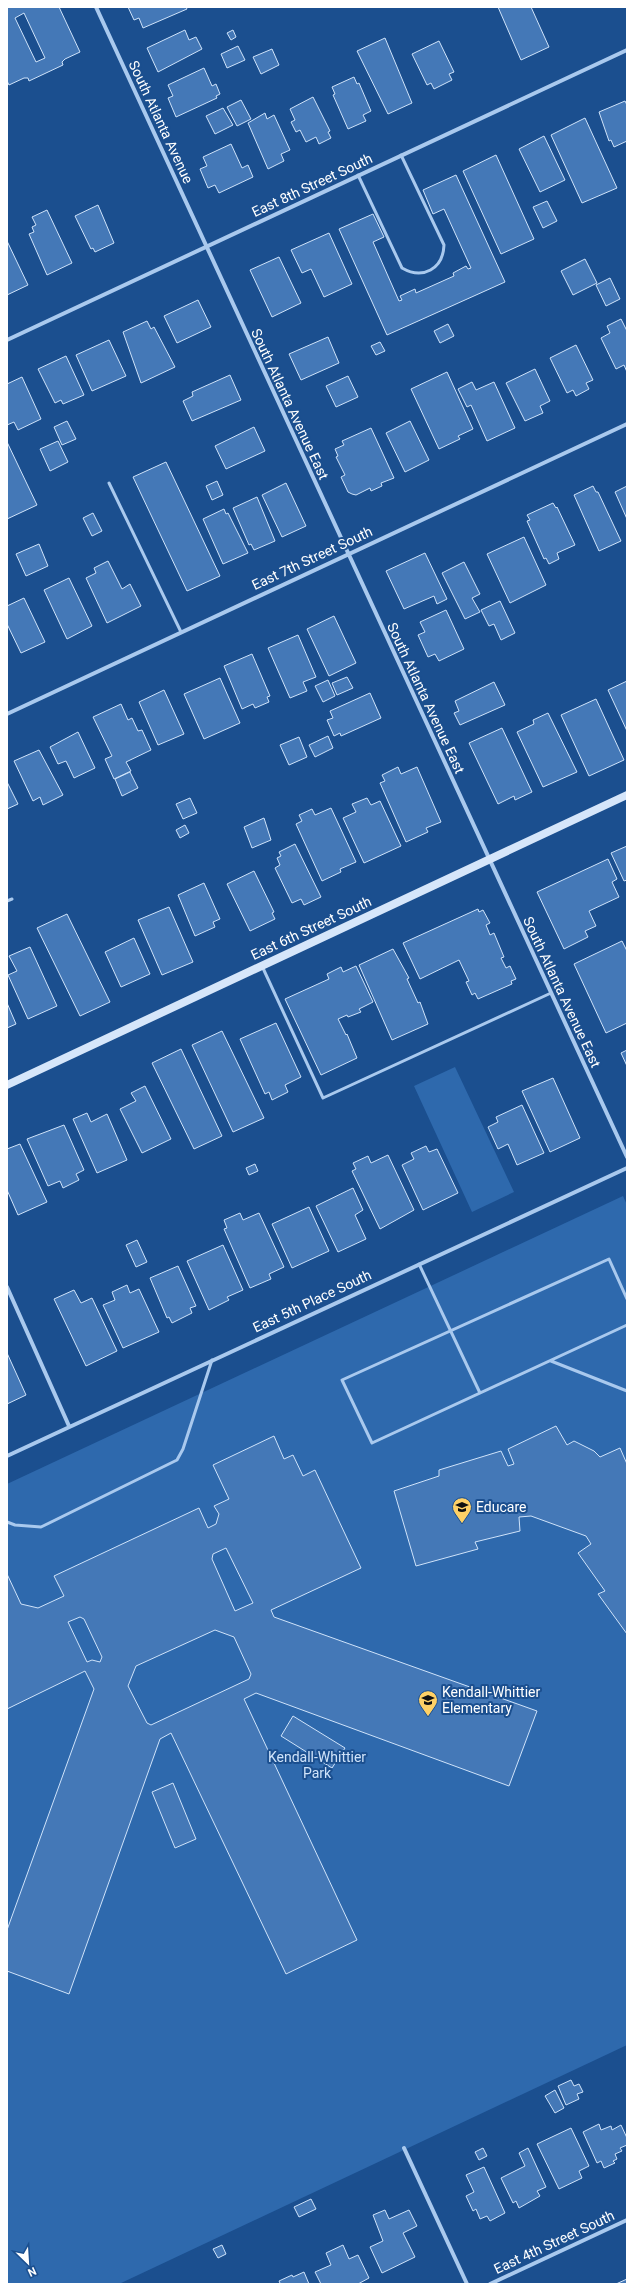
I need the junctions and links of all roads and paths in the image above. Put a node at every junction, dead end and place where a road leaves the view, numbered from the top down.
1 (96, 7) edge
2 (627, 50) edge
3 (401, 155) junction
4 (358, 175) junction
5 (206, 247) junction
6 (7, 340) edge
7 (627, 424) edge
8 (109, 483) dead end
9 (347, 554) junction
10 (181, 632) junction
11 (7, 714) edge
12 (627, 795) edge
13 (488, 859) junction
14 (12, 899) dead end
15 (7, 901) edge
16 (262, 966) junction
17 (551, 993) junction
18 (7, 1085) edge
19 (627, 1157) edge
20 (627, 1168) edge
21 (419, 1264) junction
22 (7, 1287) edge
23 (627, 1299) edge
24 (627, 1325) edge
25 (451, 1331) junction
26 (212, 1360) junction
27 (550, 1360) junction
28 (627, 1391) edge
29 (480, 1393) junction
30 (69, 1426) junction
31 (7, 1456) edge
32 (7, 1522) edge
33 (404, 2148) dead end
34 (627, 2220) edge
35 (468, 2284) edge
36 (490, 2284) edge

1 - 5 street, South Atlanta Avenue
2 - 3 street, East 8th Street South
3 - 4 street, East 8th Street South
3 - 4 lane
4 - 5 street, East 8th Street South
5 - 6 street, East 8th Street South
5 - 9 street, South Atlanta Avenue East
7 - 9 street, East 7th Street South
8 - 10 lane
9 - 10 street, East 7th Street South
9 - 13 street, South Atlanta Avenue East
10 - 11 street, East 7th Street South
12 - 13 street, East 6th Street South
13 - 16 street, East 6th Street South
13 - 17 street, South Atlanta Avenue East
14 - 15 lane
16 - 17 lane
16 - 18 street, East 6th Street South
17 - 19 street, South Atlanta Avenue East
20 - 21 street, East 5th Place South
21 - 25 lane
21 - 26 street, East 5th Place South
22 - 30 street
23 - 25 lane
24 - 27 lane
25 - 29 lane
25 - 29 lane
26 - 30 street, East 5th Place South
26 - 32 lane
27 - 28 lane
27 - 29 lane
30 - 31 street, East 5th Place South
33 - 35 street
34 - 36 street, East 4th Street South

